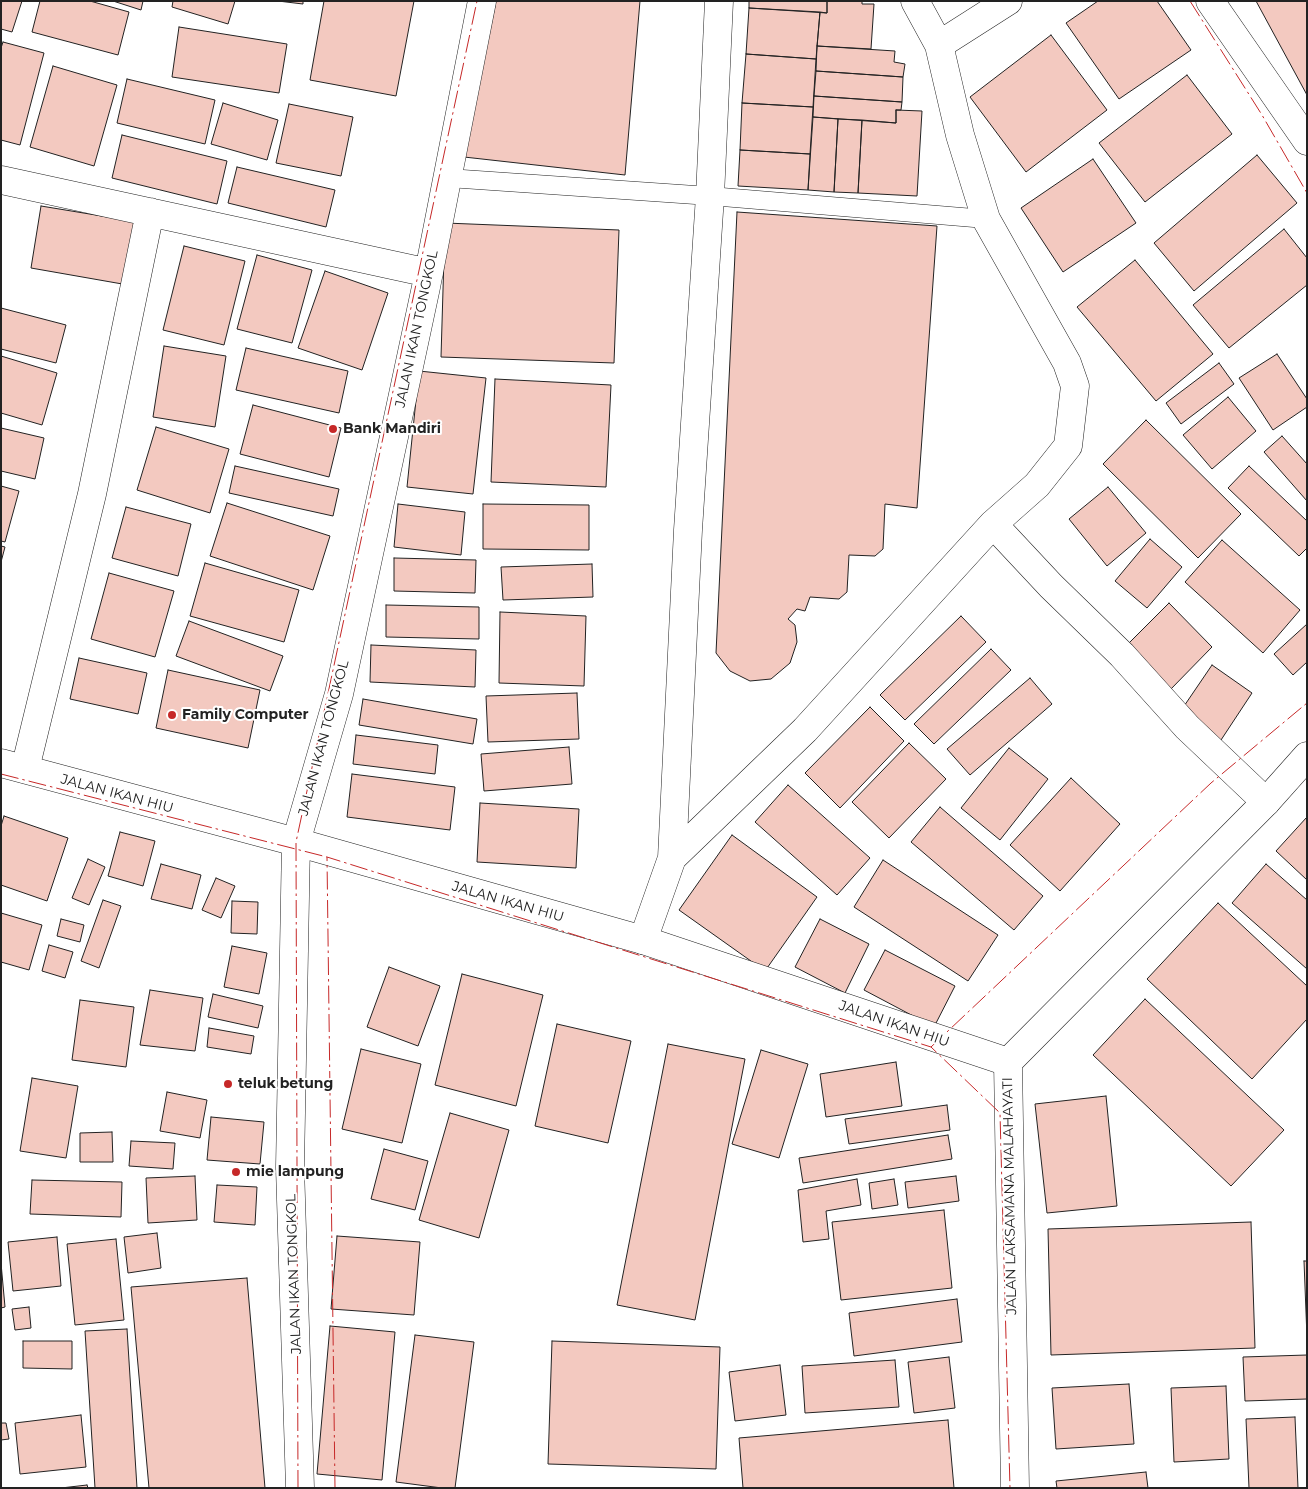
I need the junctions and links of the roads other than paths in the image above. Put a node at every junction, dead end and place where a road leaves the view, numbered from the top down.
1 (482, 1) edge
2 (719, 1) edge
3 (915, 1) edge
4 (1008, 1) edge
5 (1210, 1) edge
6 (939, 45) junction
7 (1307, 141) edge
8 (448, 178) junction
9 (1, 180) edge
10 (710, 196) junction
11 (150, 212) junction
12 (986, 219) junction
13 (429, 273) junction
14 (993, 524) junction
15 (1307, 756) edge
16 (13, 766) edge
17 (1266, 802) junction
18 (296, 842) junction
19 (672, 858) junction
20 (643, 940) junction
21 (1008, 1062) junction
22 (300, 1488) edge
23 (1015, 1488) edge

1 - 8 main road, JALAN IKAN TONGKOL
2 - 10 main road
3 - 6 main road
4 - 6 main road
5 - 7 main road
6 - 12 main road
8 - 10 lane
8 - 13 main road, JALAN IKAN TONGKOL
9 - 11 main road
10 - 12 lane
10 - 19 main road
11 - 13 main road
11 - 16 main road
12 - 14 main road
13 - 18 main road, JALAN IKAN TONGKOL
14 - 17 main road
14 - 19 main road
15 - 17 main road, JALAN LAKSAMANA MALAHAYATI
16 - 18 main road, JALAN IKAN HIU
17 - 21 main road, JALAN LAKSAMANA MALAHAYATI
18 - 20 main road, JALAN IKAN HIU
18 - 22 main road, JALAN IKAN TONGKOL
19 - 20 main road
20 - 21 main road, JALAN IKAN HIU
21 - 23 main road, JALAN LAKSAMANA MALAHAYATI

